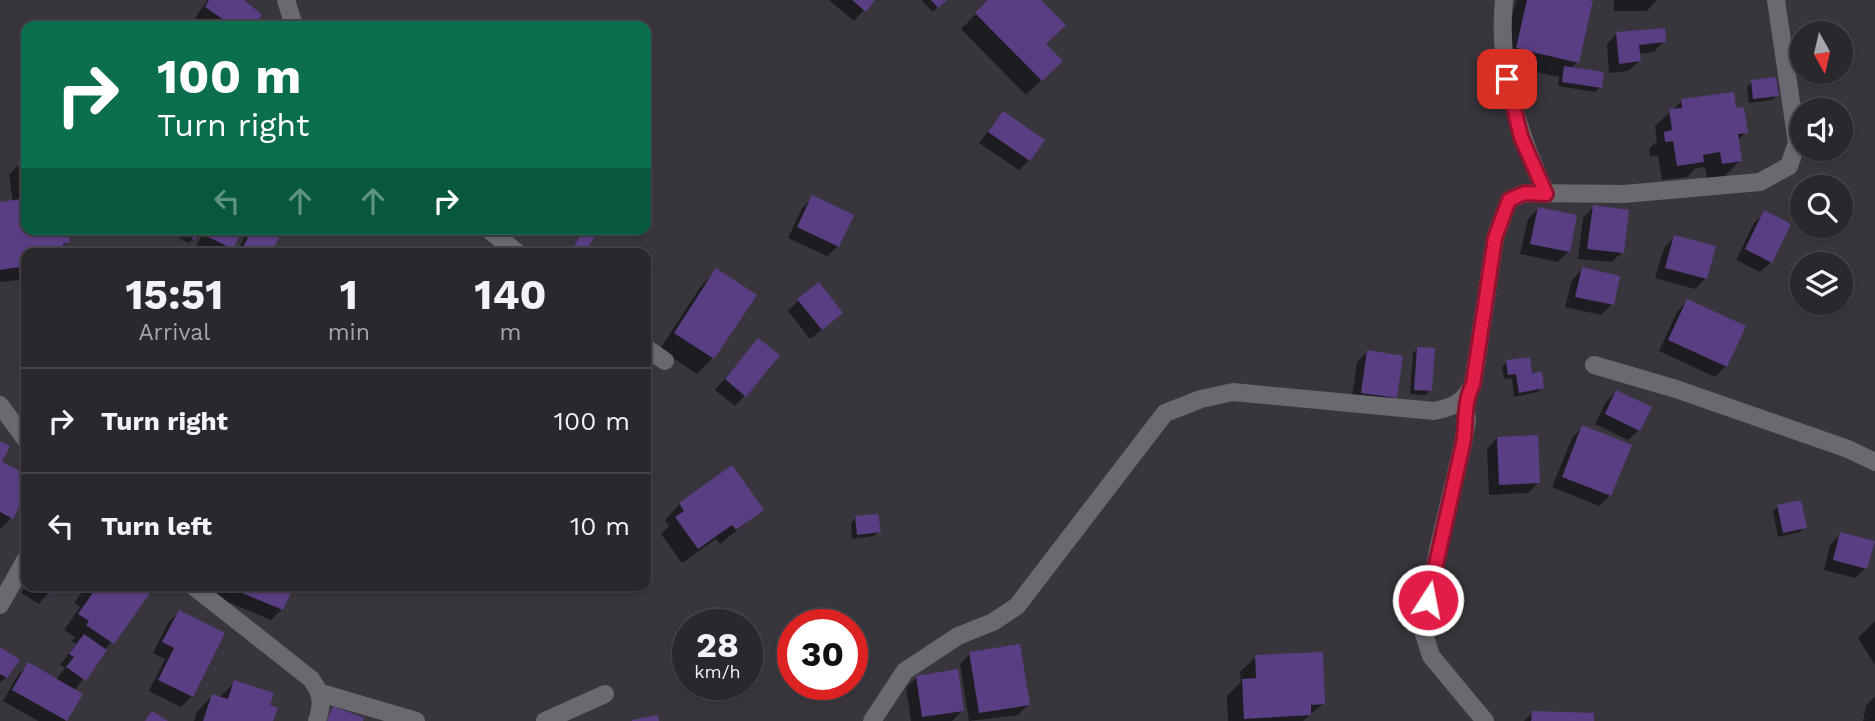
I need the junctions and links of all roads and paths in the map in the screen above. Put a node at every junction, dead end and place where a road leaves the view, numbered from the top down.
1 (286, 0) edge
2 (1504, 0) edge
3 (1776, 0) edge
4 (292, 21) edge
5 (1546, 194) junction
6 (495, 235) edge
7 (512, 248) edge
8 (651, 351) edge
9 (665, 361) dead end
10 (1594, 365) dead end
11 (1465, 400) junction
12 (0, 405) edge
13 (21, 433) edge
14 (1875, 462) edge
15 (21, 568) edge
16 (199, 591) edge
17 (0, 605) edge
18 (321, 693) junction
19 (606, 694) dead end
20 (317, 721) edge
21 (416, 721) edge
22 (545, 721) edge
23 (872, 721) edge
24 (1485, 721) edge

1 - 4 street
2 - 5 street
3 - 5 street
5 - 11 street
6 - 7 street
8 - 9 street
10 - 14 street
11 - 23 street
11 - 24 street
12 - 13 street
15 - 17 street
16 - 18 street
18 - 20 street
18 - 21 street
19 - 22 street

